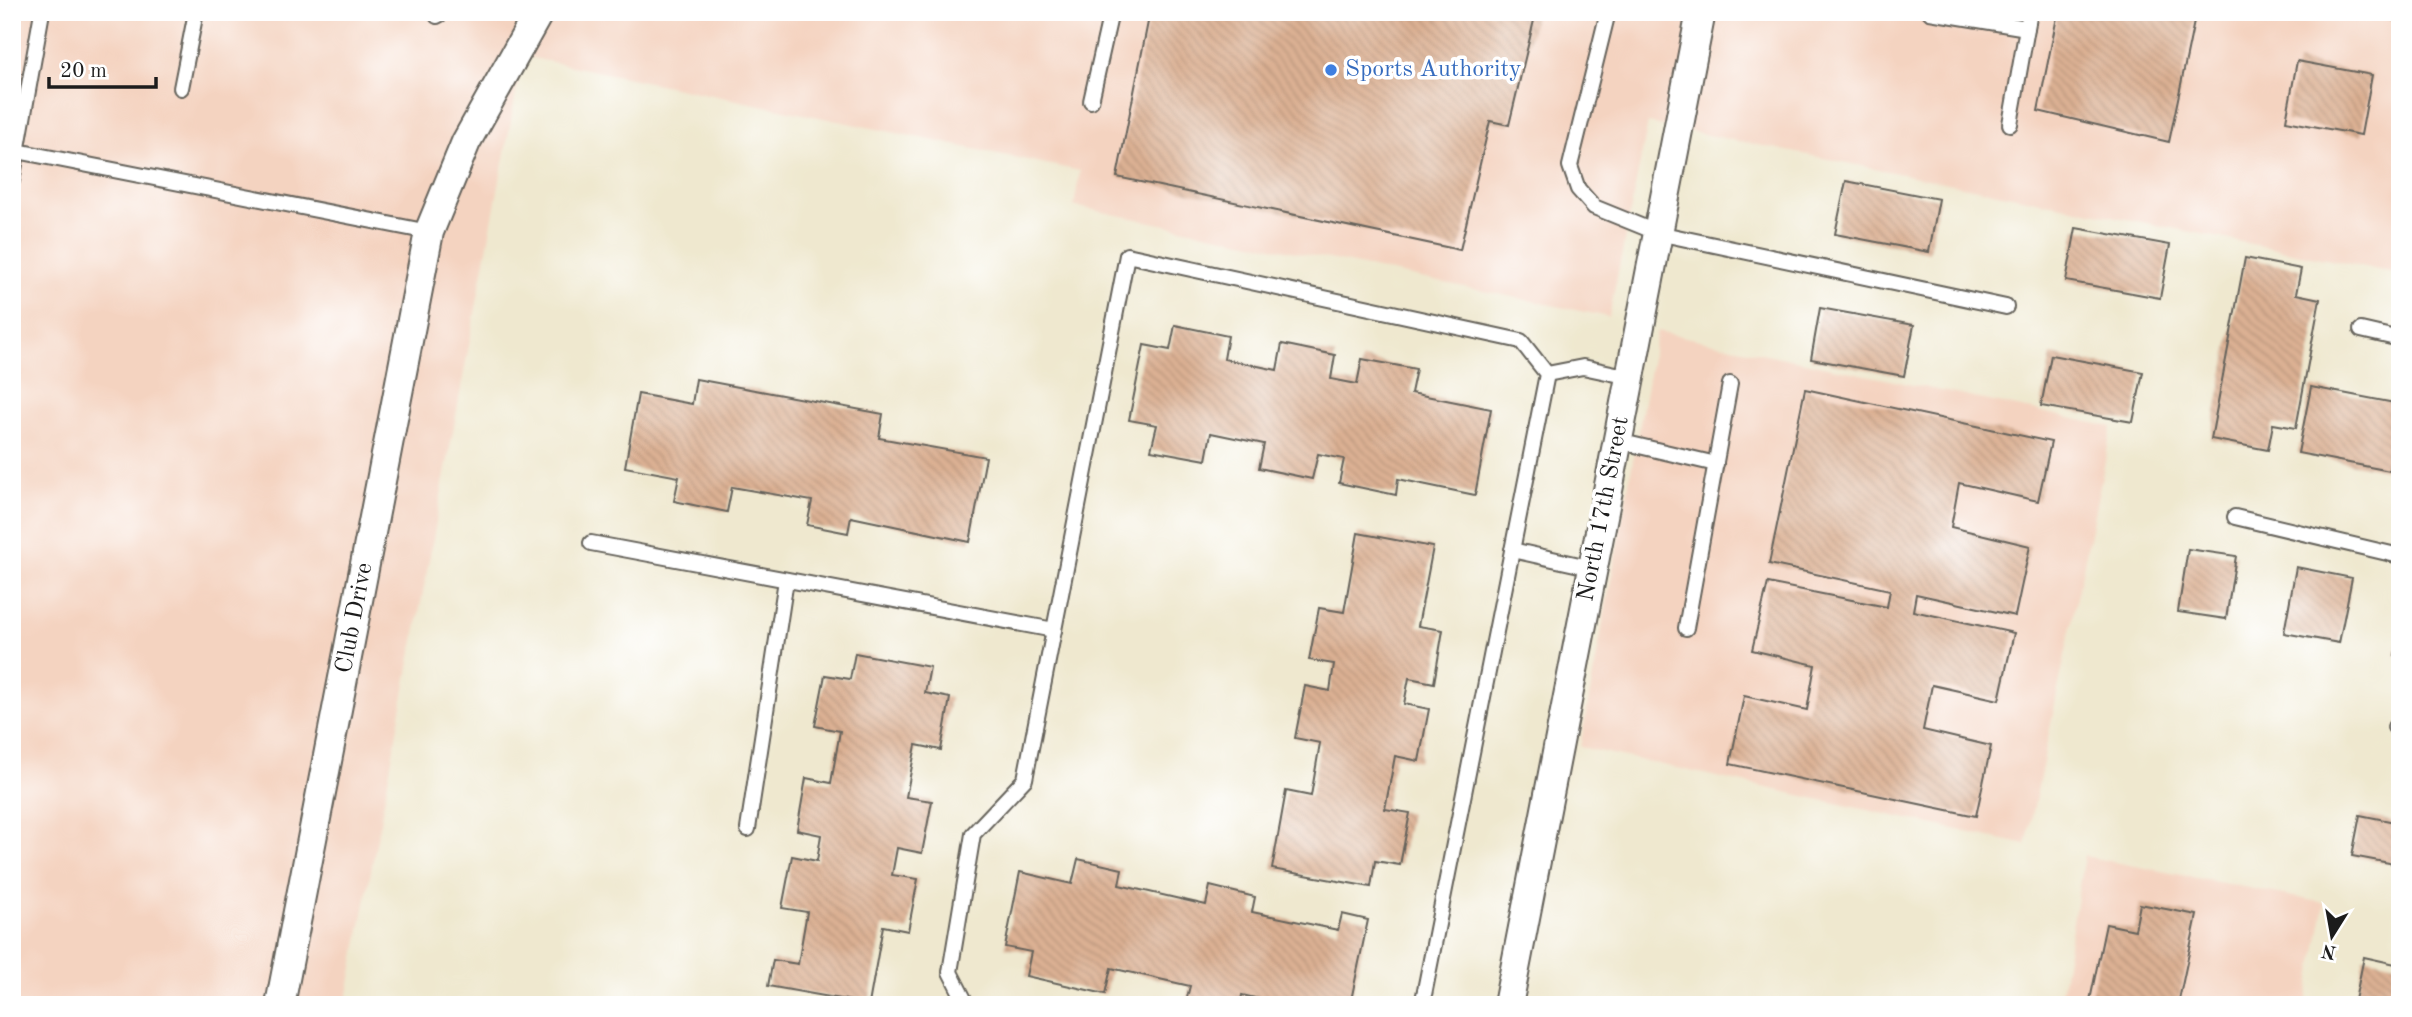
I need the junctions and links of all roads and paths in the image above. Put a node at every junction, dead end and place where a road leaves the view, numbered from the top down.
1 (42, 12) edge
2 (196, 12) edge
3 (539, 12) edge
4 (1111, 12) edge
5 (1608, 12) edge
6 (1701, 12) edge
7 (1930, 12) edge
8 (2031, 12) edge
9 (2027, 28) junction
10 (181, 88) dead end
11 (1091, 101) dead end
12 (2010, 124) dead end
13 (15, 150) edge
14 (12, 181) edge
15 (429, 232) junction
16 (1658, 233) junction
17 (2006, 307) dead end
18 (2361, 330) dead end
19 (2400, 339) edge
20 (1547, 374) junction
21 (1630, 377) junction
22 (1730, 384) dead end
23 (1618, 441) junction
24 (1716, 464) junction
25 (2235, 517) dead end
26 (591, 543) dead end
27 (1512, 550) junction
28 (2400, 556) edge
29 (1593, 568) junction
30 (786, 580) junction
31 (1686, 628) dead end
32 (1054, 630) junction
33 (748, 829) dead end
34 (280, 1005) edge
35 (967, 1005) edge
36 (1422, 1005) edge
37 (1507, 1005) edge

1 - 13 lane
2 - 10 lane
3 - 15 street, Club Drive
4 - 11 lane
5 - 16 lane
6 - 16 street, North 17th Street
7 - 9 lane
8 - 9 lane
9 - 12 lane
13 - 14 lane
13 - 15 lane
15 - 34 street, Club Drive
16 - 17 lane
16 - 21 street, North 17th Street
18 - 19 lane
20 - 21 lane
20 - 27 lane
20 - 32 lane
21 - 23 street, North 17th Street
22 - 24 lane
23 - 24 lane
23 - 29 street, North 17th Street
24 - 31 lane
25 - 28 lane
26 - 30 lane
27 - 29 lane
27 - 36 lane
29 - 37 street, North 17th Street
30 - 32 lane
30 - 33 lane
32 - 35 lane

